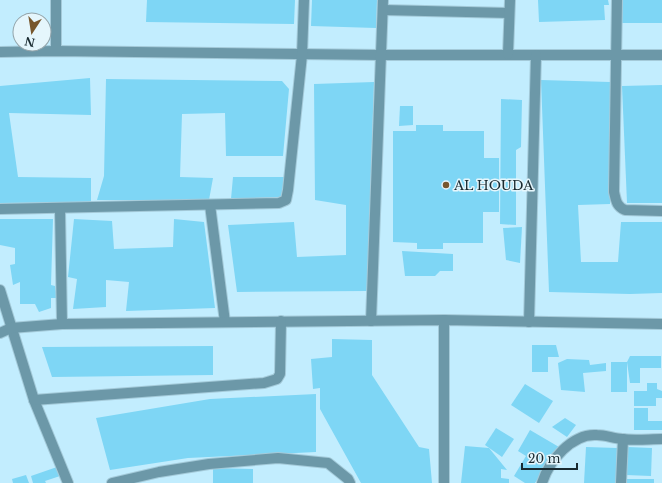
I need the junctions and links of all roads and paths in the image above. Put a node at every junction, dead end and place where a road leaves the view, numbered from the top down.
1 (56, 0) edge
2 (304, 0) edge
3 (510, 0) edge
4 (617, 0) edge
5 (383, 5) edge
6 (509, 13) junction
7 (56, 51) junction
8 (0, 52) edge
9 (508, 54) junction
10 (616, 54) junction
11 (302, 55) junction
12 (380, 55) junction
13 (536, 55) junction
14 (662, 55) edge
15 (210, 204) junction
16 (60, 209) junction
17 (0, 210) edge
18 (662, 211) edge
19 (0, 290) edge
20 (371, 320) junction
21 (444, 320) junction
22 (281, 321) junction
23 (225, 322) junction
24 (529, 322) junction
25 (62, 324) junction
26 (662, 324) edge
27 (11, 328) junction
28 (0, 333) edge
29 (34, 400) junction
30 (623, 439) junction
31 (662, 439) edge
32 (68, 483) edge
33 (112, 483) edge
34 (350, 483) edge
35 (444, 483) edge
36 (542, 483) edge
37 (621, 483) edge

1 - 7 street
2 - 11 street
3 - 6 street
4 - 10 street
5 - 6 street
5 - 12 street
6 - 9 street
7 - 8 street
7 - 11 street
9 - 12 street
9 - 13 street
10 - 13 street
10 - 14 street
10 - 18 street
11 - 12 street
11 - 15 street
12 - 20 street
13 - 24 street
15 - 16 street
15 - 23 street
16 - 17 street
16 - 25 street
19 - 27 street
20 - 21 street
20 - 22 street
21 - 24 street
21 - 35 street
22 - 23 street
22 - 29 street
23 - 25 street
24 - 26 street
25 - 27 street
27 - 28 street
27 - 29 street
29 - 32 street
30 - 31 street
30 - 36 street
30 - 37 street
33 - 34 street

